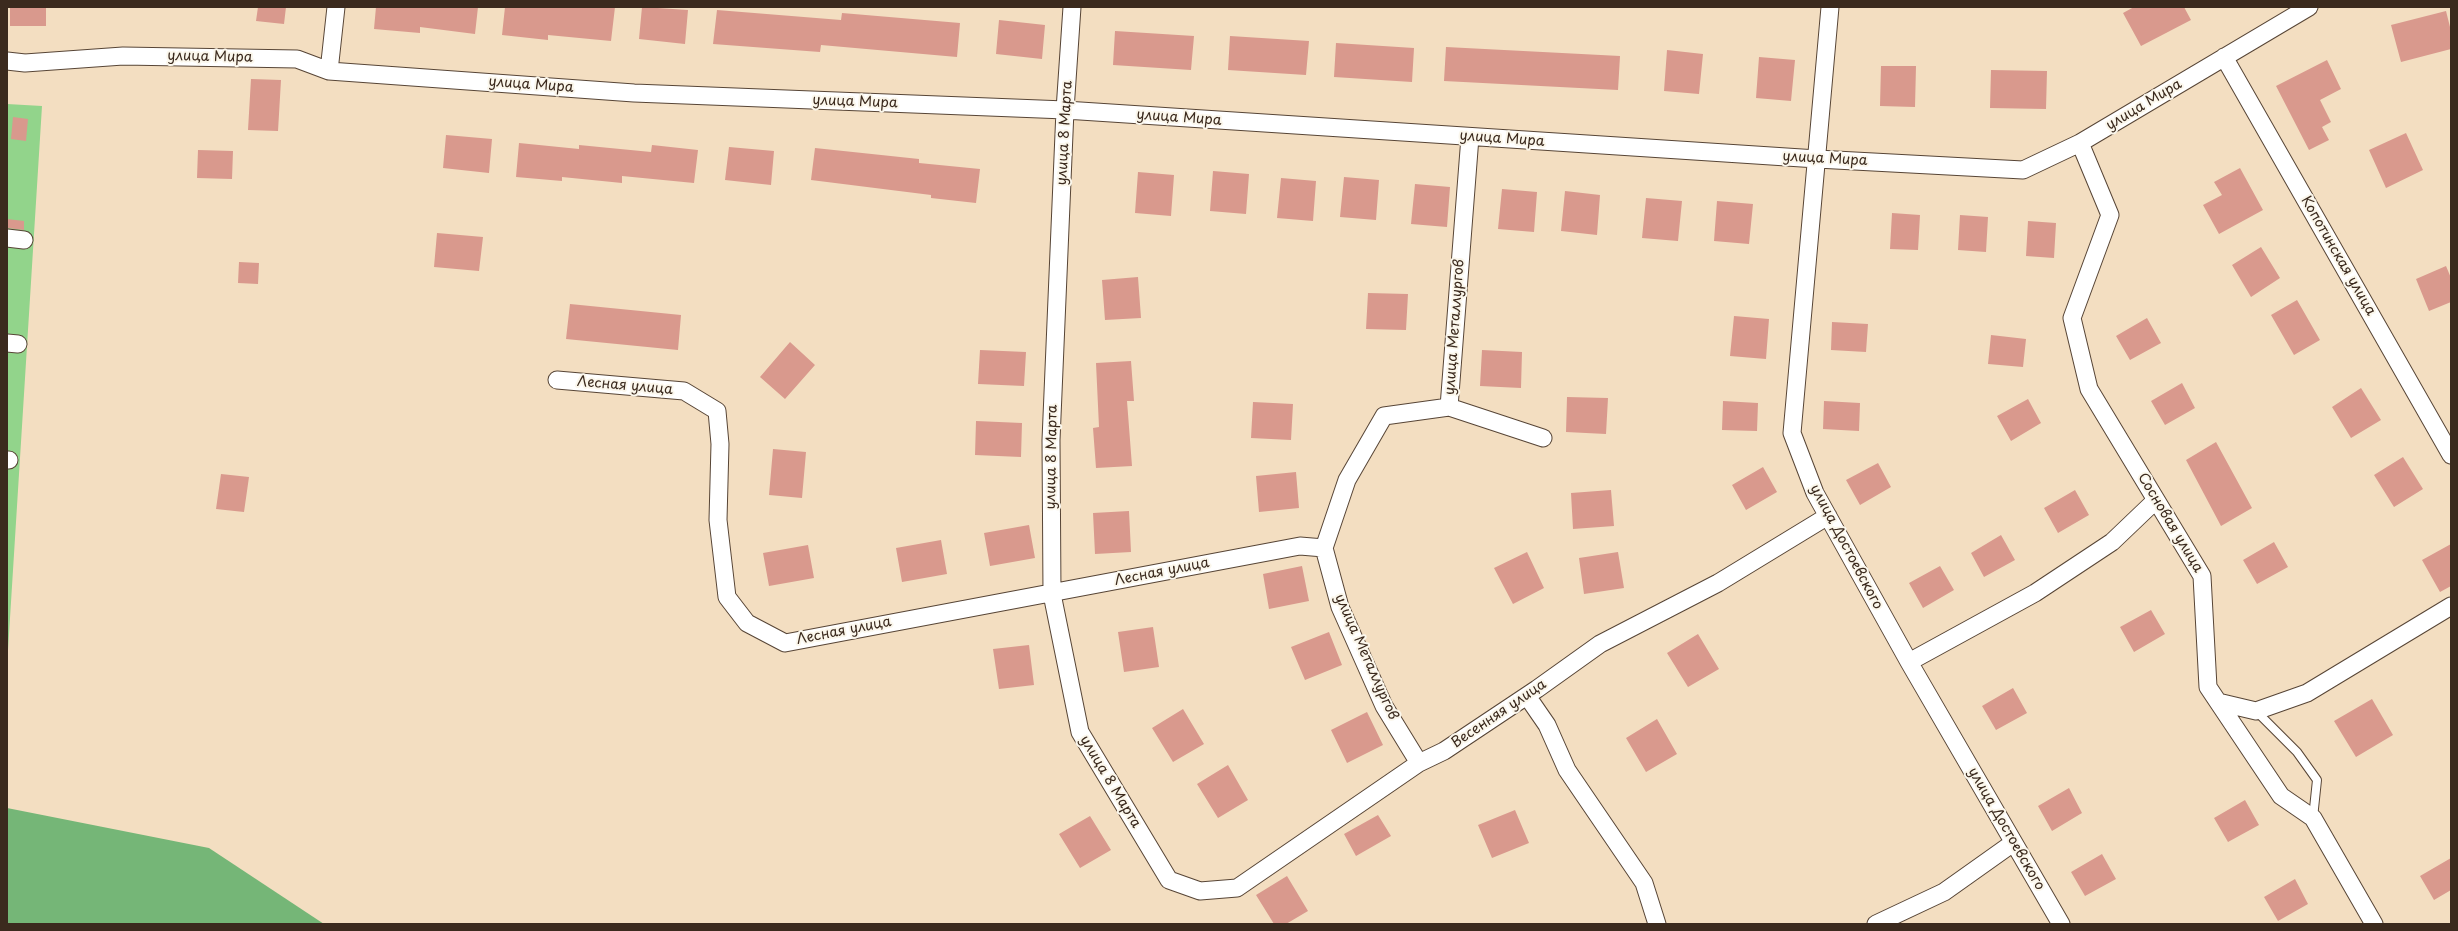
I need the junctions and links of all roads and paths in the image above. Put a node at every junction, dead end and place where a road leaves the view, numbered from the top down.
1 (336, 7) edge
2 (1072, 7) edge
3 (1830, 7) edge
4 (2309, 7) edge
5 (2224, 57) junction
6 (7, 60) edge
7 (329, 71) junction
8 (1065, 110) junction
9 (1470, 137) junction
10 (2080, 143) junction
11 (1818, 159) junction
12 (7, 238) edge
13 (24, 240) dead end
14 (557, 380) dead end
15 (1449, 407) junction
16 (1543, 438) dead end
17 (2451, 455) edge
18 (2156, 500) junction
19 (1828, 516) junction
20 (1324, 548) junction
21 (1052, 594) junction
22 (2451, 606) edge
23 (1909, 662) junction
24 (1527, 696) junction
25 (2218, 702) junction
26 (2256, 711) junction
27 (1419, 763) junction
28 (2313, 818) junction
29 (2014, 843) junction
30 (1169, 880) joint
31 (1657, 924) edge
32 (1876, 924) edge
33 (2061, 924) edge
34 (2374, 924) edge

1 - 7 street
2 - 8 street, улица 8 Марта
3 - 11 street, улица Достоевского
4 - 5 street, улица Мира
5 - 10 street, улица Мира
5 - 17 street, Копотинская улица
6 - 7 street, улица Мира
7 - 8 street, улица Мира
8 - 9 street, улица Мира
8 - 21 street, улица 8 Марта
9 - 11 street, улица Мира
9 - 15 street, улица Металлургов
10 - 11 street, улица Мира
10 - 18 street, Сосновая улица
11 - 19 street, улица Достоевского
12 - 13 street
14 - 21 street, Лесная улица
15 - 16 street
15 - 20 street, улица Металлургов
18 - 23 street
18 - 25 street, Сосновая улица
19 - 23 street, улица Достоевского
19 - 24 street, Весенняя улица
20 - 21 street, Лесная улица
20 - 27 street, улица Металлургов
21 - 30 street, улица 8 Марта
22 - 26 street
23 - 29 street, улица Достоевского
24 - 27 street, Весенняя улица
24 - 31 street
25 - 26 street
25 - 28 street, Сосновая улица
26 - 28 lane
27 - 30 street, Весенняя улица
28 - 34 street, Сосновая улица
29 - 32 street
29 - 33 street, улица Достоевского

